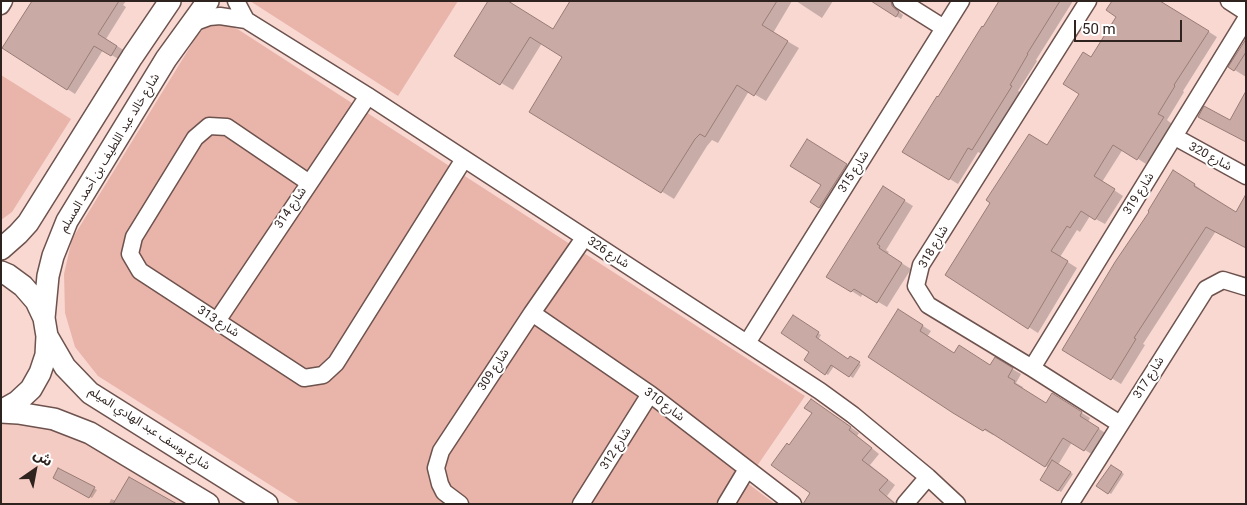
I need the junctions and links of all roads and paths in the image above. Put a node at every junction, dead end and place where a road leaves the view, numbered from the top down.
1 (4, 1) edge
2 (208, 1) edge
3 (236, 1) edge
4 (901, 1) edge
5 (961, 1) edge
6 (1088, 1) edge
7 (1229, 1) edge
8 (167, 3) edge
9 (1, 6) edge
10 (1246, 12) edge
11 (1246, 19) edge
12 (246, 20) junction
13 (190, 24) junction
14 (944, 28) junction
15 (368, 96) junction
16 (1174, 137) junction
17 (69, 158) junction
18 (464, 159) junction
19 (95, 175) junction
20 (1246, 176) edge
21 (308, 182) junction
22 (584, 238) junction
23 (1, 249) edge
24 (1, 272) edge
25 (1246, 287) edge
26 (532, 313) junction
27 (217, 321) junction
28 (46, 327) junction
29 (747, 343) junction
30 (1032, 368) junction
31 (650, 394) junction
32 (1, 411) edge
33 (1120, 424) junction
34 (747, 469) junction
35 (928, 477) junction
36 (208, 504) edge
37 (267, 504) edge
38 (460, 504) edge
39 (581, 504) edge
40 (726, 504) edge
41 (793, 504) edge
42 (905, 504) edge
43 (957, 504) edge
44 (1070, 504) edge

1 - 9 street
2 - 13 street, شارع خالد عبد اللطيف بن أحمد المسلم
3 - 12 street
4 - 14 street
5 - 14 street, شارع 315
6 - 30 street, شارع 318
7 - 10 street
8 - 17 street
11 - 16 street, شارع 319
12 - 13 street, شارع 326
12 - 15 street, شارع 326
13 - 19 street, شارع خالد عبد اللطيف بن أحمد المسلم
14 - 29 street, شارع 315
15 - 18 street, شارع 326
15 - 21 street, شارع 314
16 - 20 street, شارع 320
16 - 30 street, شارع 319
17 - 19 street
17 - 23 street
18 - 22 street, شارع 326
18 - 27 street, شارع 313
19 - 28 street, شارع خالد عبد اللطيف بن أحمد المسلم
21 - 27 street, شارع 314
21 - 27 street, شارع 313
22 - 26 street, شارع 309
22 - 29 street, شارع 326
24 - 28 street, شارع يوسف عبد الهادي الميلم
25 - 33 street, شارع 317
26 - 31 street, شارع 310
26 - 38 street, شارع 309
28 - 32 street, شارع خالد عبد اللطيف بن أحمد المسلم
28 - 37 street, شارع يوسف عبد الهادي الميلم
29 - 35 street, شارع 326
30 - 33 street, شارع 318
31 - 34 street, شارع 310
31 - 39 street, شارع 312
32 - 36 street
33 - 44 street, شارع 317
34 - 40 street
34 - 41 street, شارع 310
35 - 42 street
35 - 43 street, شارع 326

